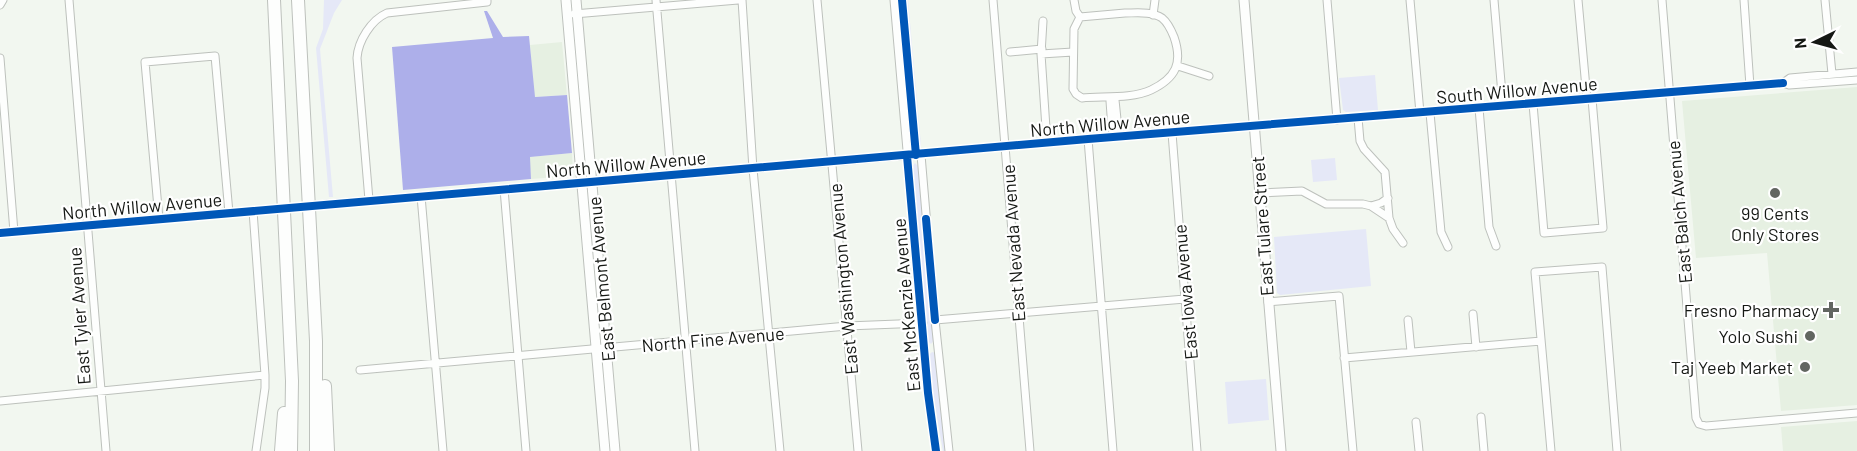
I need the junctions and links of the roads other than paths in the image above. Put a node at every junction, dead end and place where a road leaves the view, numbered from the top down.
1 (3, 0) edge
2 (69, 0) edge
3 (272, 0) edge
4 (300, 0) edge
5 (566, 0) edge
6 (576, 0) edge
7 (740, 0) edge
8 (817, 0) edge
9 (894, 0) edge
10 (993, 0) edge
11 (1074, 0) edge
12 (1155, 0) edge
13 (1244, 0) edge
14 (1327, 0) edge
15 (1410, 0) edge
16 (1494, 0) edge
17 (1578, 0) edge
18 (1662, 0) edge
19 (1744, 0) edge
20 (1826, 0) edge
21 (487, 1) edge
22 (656, 3) edge
23 (0, 4) edge
24 (572, 14) junction
25 (1154, 15) junction
26 (1080, 17) junction
27 (1043, 21) dead end
28 (1042, 51) junction
29 (1010, 52) dead end
30 (1073, 52) junction
31 (0, 58) edge
32 (1178, 66) junction
33 (1857, 72) edge
34 (1832, 74) junction
35 (1209, 76) dead end
36 (1857, 80) edge
37 (1783, 83) junction
38 (1750, 86) junction
39 (1669, 92) junction
40 (1589, 99) junction
41 (1533, 104) junction
42 (1503, 106) junction
43 (1479, 108) junction
44 (1430, 112) junction
45 (1420, 113) junction
46 (1358, 118) junction
47 (1337, 120) junction
48 (1255, 126) junction
49 (1172, 133) junction
50 (1088, 139) junction
51 (1047, 143) junction
52 (1006, 147) junction
53 (921, 154) junction
54 (907, 156) junction
55 (832, 162) junction
56 (753, 169) junction
57 (670, 175) junction
58 (592, 182) junction
59 (582, 183) junction
60 (504, 189) junction
61 (1260, 193) junction
62 (422, 196) junction
63 (1388, 198) junction
64 (369, 200) junction
65 (1371, 206) junction
66 (253, 211) junction
67 (229, 213) junction
68 (1389, 218) junction
69 (159, 219) junction
70 (87, 225) junction
71 (14, 232) junction
72 (0, 233) edge
73 (1403, 243) dead end
74 (286, 244) junction
75 (1496, 246) dead end
76 (1448, 247) dead end
77 (312, 287) junction
78 (1185, 299) junction
79 (1268, 302) junction
80 (1102, 307) junction
81 (1019, 314) junction
82 (1473, 314) dead end
83 (935, 320) junction
84 (1408, 320) dead end
85 (923, 322) junction
86 (847, 326) junction
87 (770, 333) junction
88 (1541, 341) junction
89 (686, 342) junction
90 (939, 346) junction
91 (1476, 347) junction
92 (601, 349) junction
93 (925, 349) junction
94 (1411, 352) junction
95 (518, 356) junction
96 (1344, 358) junction
97 (436, 363) junction
98 (360, 370) dead end
99 (265, 375) junction
100 (100, 391) junction
101 (0, 401) edge
102 (1857, 413) edge
103 (1482, 417) dead end
104 (1416, 422) dead end
105 (105, 451) edge
106 (256, 451) edge
107 (281, 451) edge
108 (291, 451) edge
109 (316, 451) edge
110 (328, 451) edge
111 (443, 451) edge
112 (526, 451) edge
113 (605, 451) edge
114 (615, 451) edge
115 (695, 451) edge
116 (780, 451) edge
117 (858, 451) edge
118 (936, 451) edge
119 (949, 451) edge
120 (1030, 451) edge
121 (1113, 451) edge
122 (1197, 451) edge
123 (1281, 451) edge
124 (1353, 451) edge
125 (1419, 451) edge
126 (1484, 451) edge
127 (1551, 451) edge
128 (1617, 451) edge

1 - 23 street
2 - 70 street, East Tyler Avenue
3 - 74 highway
4 - 77 highway
5 - 24 main road, East Belmont Avenue
6 - 24 main road, East Belmont Avenue
7 - 22 street
7 - 56 street
8 - 55 street, East Washington Avenue
9 - 54 street, East McKenzie Avenue
10 - 52 street, East Nevada Avenue
11 - 26 street
12 - 25 street
13 - 48 main road, East Tulare Street
14 - 47 street
15 - 45 street
16 - 42 street
17 - 40 street
18 - 39 street, East Balch Avenue
19 - 38 street
20 - 34 street
21 - 64 street
22 - 24 street
22 - 57 street
24 - 58 main road, East Belmont Avenue
24 - 59 main road, East Belmont Avenue
25 - 26 street
25 - 32 street
26 - 30 street
27 - 28 street
28 - 29 street
28 - 30 street
28 - 51 street
30 - 32 street
31 - 71 street
32 - 35 street
33 - 34 street, South Willow Avenue
34 - 37 street, South Willow Avenue
36 - 37 street, South Willow Avenue
37 - 38 street, South Willow Avenue
38 - 39 street, South Willow Avenue
39 - 40 street, South Willow Avenue
39 - 102 street, East Balch Avenue
40 - 41 street, South Willow Avenue
40 - 41 street
41 - 42 street, South Willow Avenue
42 - 43 street, South Willow Avenue
43 - 44 street, South Willow Avenue
43 - 75 street
44 - 45 street, South Willow Avenue
44 - 76 street
45 - 46 street, South Willow Avenue
46 - 47 street, South Willow Avenue
46 - 63 street
47 - 48 street, South Willow Avenue
48 - 49 street, North Willow Avenue
48 - 61 main road, East Tulare Street
49 - 50 street, North Willow Avenue
49 - 78 street, East Iowa Avenue
50 - 51 street, North Willow Avenue
50 - 80 street
51 - 52 street, North Willow Avenue
52 - 53 street, North Willow Avenue
52 - 81 street, East Nevada Avenue
53 - 54 street, North Willow Avenue
53 - 83 street, East McKenzie Avenue
54 - 55 street, North Willow Avenue
54 - 85 street, East McKenzie Avenue
55 - 56 street, North Willow Avenue
55 - 86 street, East Washington Avenue
56 - 57 street, North Willow Avenue
56 - 87 street
57 - 58 street, North Willow Avenue
57 - 89 street
58 - 59 street, North Willow Avenue
58 - 92 main road, East Belmont Avenue
59 - 60 street, North Willow Avenue
59 - 92 main road, East Belmont Avenue
60 - 62 street, North Willow Avenue
60 - 95 street
61 - 65 street
61 - 79 main road, East Tulare Street
62 - 64 street, North Willow Avenue
62 - 97 street
63 - 65 street
63 - 68 street
64 - 66 street, North Willow Avenue, bridge
65 - 68 street
66 - 67 street, North Willow Avenue
66 - 99 street
67 - 69 street, North Willow Avenue
67 - 69 street
68 - 73 street
69 - 70 street, North Willow Avenue
70 - 71 street, North Willow Avenue
70 - 100 street, East Tyler Avenue
71 - 72 street, North Willow Avenue
74 - 107 highway
74 - 108 highway
77 - 109 highway
77 - 110 highway
78 - 80 street
78 - 122 street, East Iowa Avenue
79 - 96 street
79 - 123 main road, East Tulare Street
80 - 81 street
80 - 121 street
81 - 83 street
81 - 120 street, East Nevada Avenue
82 - 91 street
83 - 90 street, East McKenzie Avenue
84 - 94 street
85 - 86 street, North Fine Avenue
85 - 93 street, East McKenzie Avenue
86 - 87 street, North Fine Avenue
86 - 117 street, East Washington Avenue
87 - 89 street, North Fine Avenue
87 - 116 street
88 - 91 street
88 - 127 street
88 - 128 street
89 - 92 street, North Fine Avenue
89 - 115 street
90 - 93 street
90 - 119 street, East McKenzie Avenue
91 - 94 street
92 - 95 street, North Fine Avenue
92 - 113 main road, East Belmont Avenue
92 - 114 main road, East Belmont Avenue
93 - 118 street, East McKenzie Avenue
94 - 96 street
95 - 97 street, North Fine Avenue
95 - 112 street
96 - 124 street
97 - 98 street, North Fine Avenue
97 - 111 street
99 - 100 street
99 - 106 street
100 - 101 street
100 - 105 street, East Tyler Avenue
103 - 126 street
104 - 125 street

